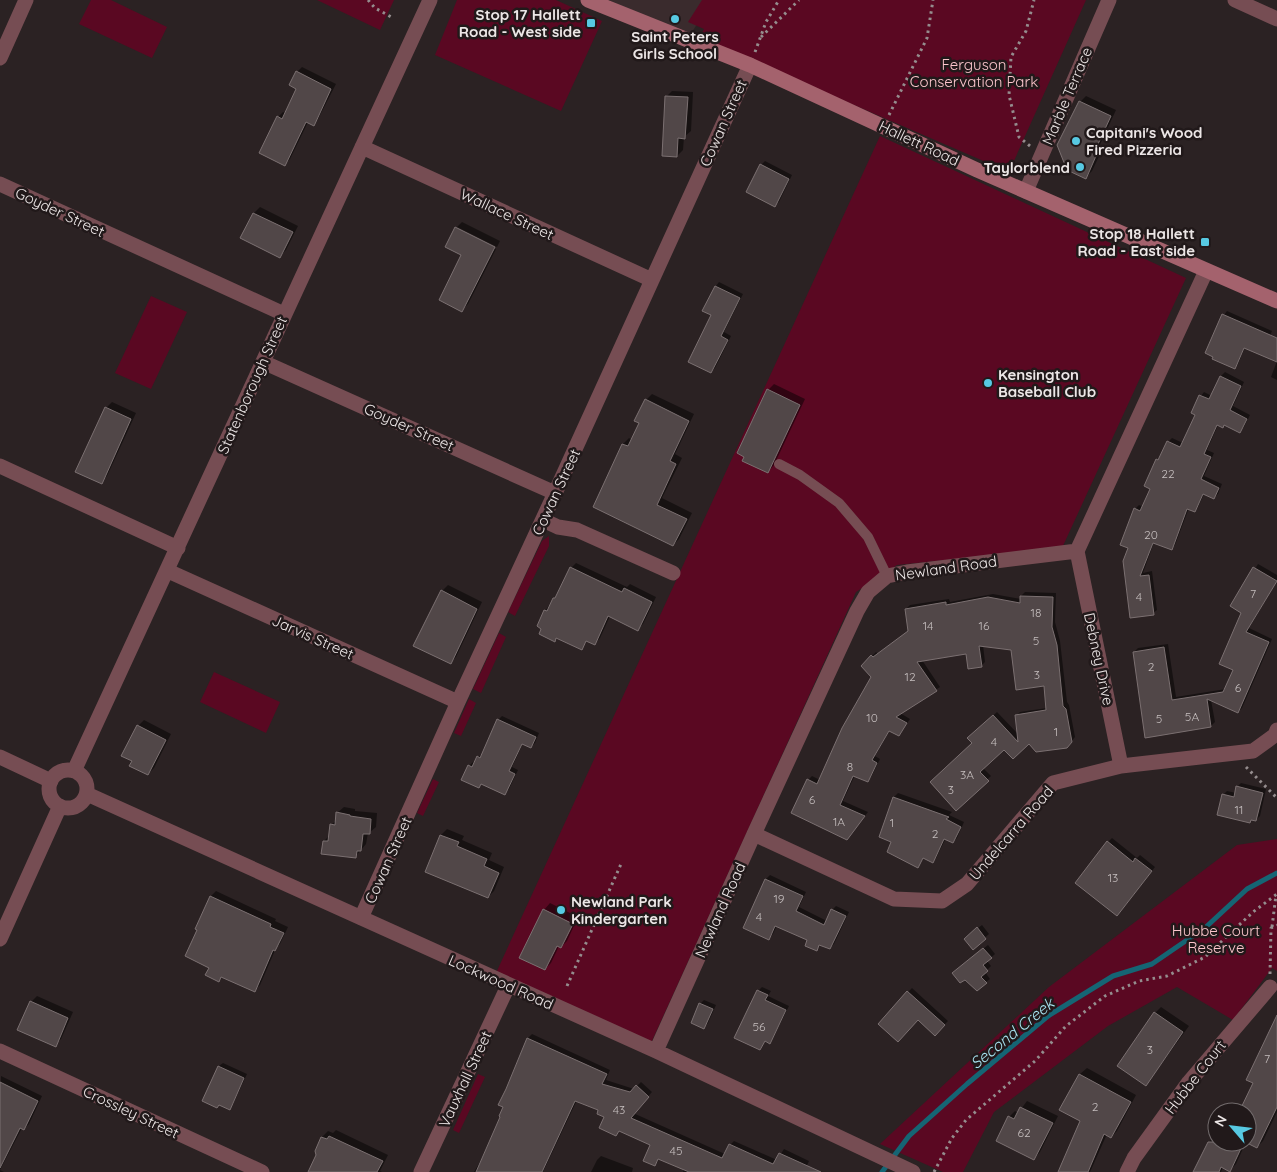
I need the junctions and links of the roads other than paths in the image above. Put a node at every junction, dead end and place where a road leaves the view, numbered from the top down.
1 (26, 0) edge
2 (430, 0) edge
3 (588, 0) edge
4 (1109, 0) edge
5 (1235, 0) edge
6 (1277, 19) edge
7 (0, 58) edge
8 (750, 65) junction
9 (362, 147) junction
10 (0, 184) edge
11 (1026, 191) junction
12 (1206, 271) junction
13 (652, 280) junction
14 (1277, 301) edge
15 (284, 314) junction
16 (263, 362) junction
17 (779, 464) dead end
18 (0, 466) edge
19 (555, 493) junction
20 (543, 520) junction
21 (178, 548) junction
22 (1078, 551) junction
23 (168, 571) junction
24 (673, 573) dead end
25 (888, 576) junction
26 (458, 702) junction
27 (1277, 730) edge
28 (0, 757) edge
29 (1122, 766) junction
30 (74, 771) junction
31 (52, 781) junction
32 (87, 794) junction
33 (60, 806) junction
34 (754, 834) junction
35 (361, 918) junction
36 (0, 939) edge
37 (508, 986) junction
38 (1270, 987) road end
39 (656, 1051) junction
40 (0, 1052) edge
41 (907, 1169) edge
42 (262, 1172) edge
43 (421, 1172) edge
44 (1128, 1172) edge

1 - 7 street
2 - 9 street, Statenborough Street
3 - 8 main road, Hallett Road
4 - 11 street, Marble Terrace
5 - 6 street
8 - 11 main road, Hallett Road
8 - 13 street, Cowan Street
9 - 13 street, Wallace Street
9 - 15 street, Statenborough Street
10 - 15 street, Goyder Street
11 - 12 main road, Hallett Road
12 - 14 main road, Hallett Road
12 - 22 street
13 - 19 street, Cowan Street
15 - 16 street, Statenborough Street
16 - 19 street, Goyder Street
16 - 21 street, Statenborough Street
17 - 25 lane
18 - 21 street
19 - 20 street, Cowan Street
20 - 24 street
20 - 26 street, Cowan Street
21 - 23 street, Statenborough Street
22 - 25 street, Newland Road
22 - 29 street, Debney Drive
23 - 26 street, Jarvis Street
23 - 30 street, Statenborough Street
25 - 34 street, Newland Road
26 - 35 street, Cowan Street
27 - 29 street, Undelcarra Road
28 - 31 street
29 - 34 street, Undelcarra Road
30 - 31 street
30 - 32 street
31 - 33 street
32 - 33 street
32 - 35 street, Lockwood Road
33 - 36 street
34 - 39 street, Newland Road
35 - 37 street, Lockwood Road
37 - 39 street, Lockwood Road
37 - 43 street, Vauxhall Street
38 - 44 street, Hubbe Court
39 - 41 street, Lockwood Road
40 - 42 street, Crossley Street

